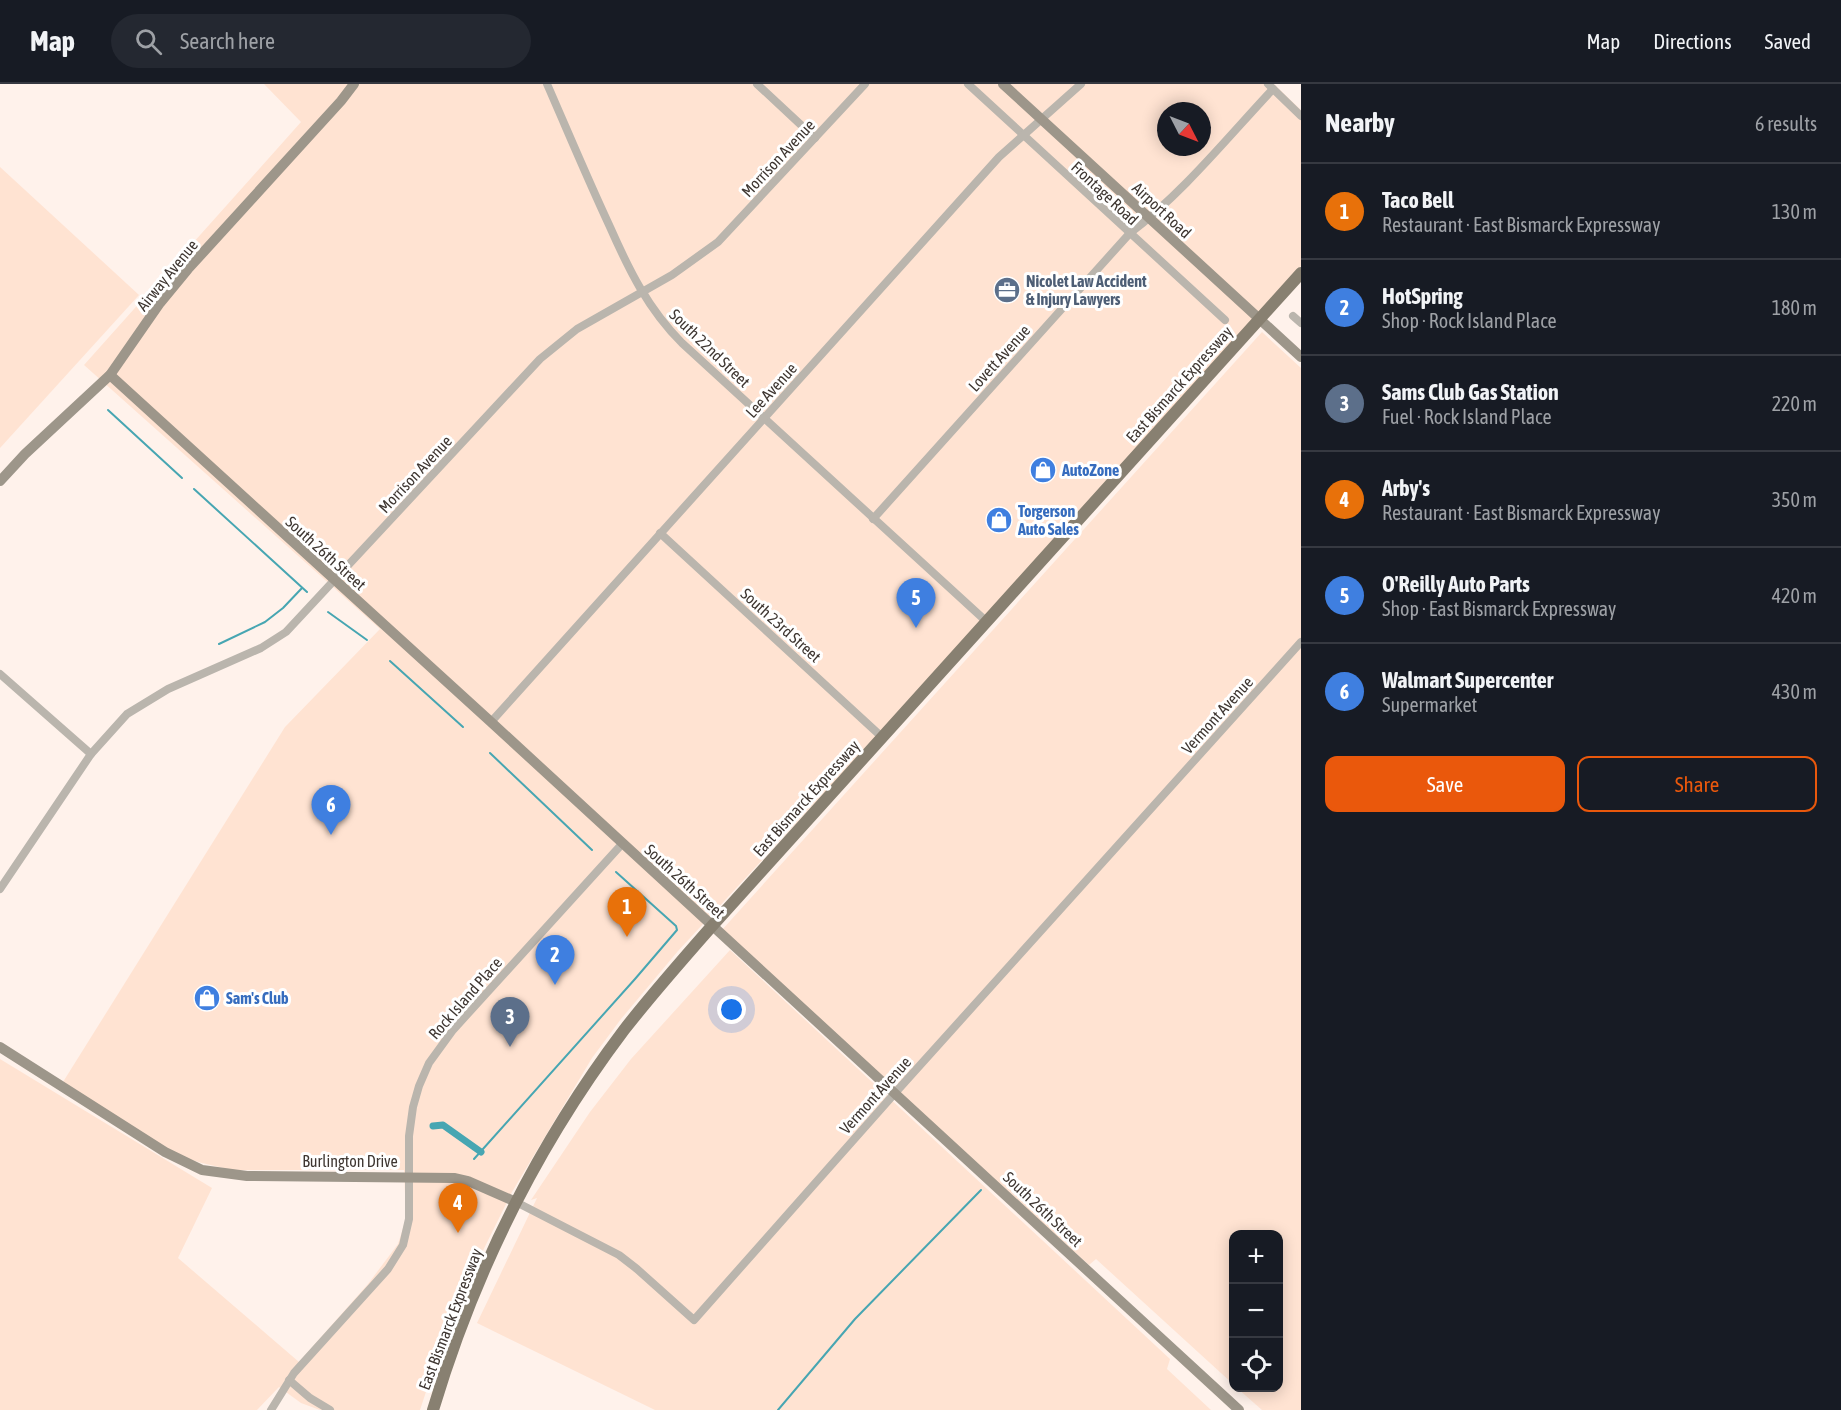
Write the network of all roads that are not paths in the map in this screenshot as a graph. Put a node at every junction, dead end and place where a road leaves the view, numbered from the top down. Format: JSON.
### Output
{"nodes":[{"id":1,"x":354,"y":84,"type":"edge"},
{"id":2,"x":547,"y":84,"type":"edge"},
{"id":3,"x":757,"y":84,"type":"edge"},
{"id":4,"x":865,"y":84,"type":"edge"},
{"id":5,"x":968,"y":84,"type":"edge"},
{"id":6,"x":1003,"y":84,"type":"edge"},
{"id":7,"x":1081,"y":84,"type":"edge"},
{"id":8,"x":1270,"y":86,"type":"edge"},
{"id":9,"x":1301,"y":116,"type":"edge"},
{"id":10,"x":1042,"y":119,"type":"junction"},
{"id":11,"x":1023,"y":135,"type":"junction"},
{"id":12,"x":815,"y":138,"type":"junction"},
{"id":13,"x":1150,"y":218,"type":"junction"},
{"id":14,"x":1130,"y":233,"type":"junction"},
{"id":15,"x":1301,"y":273,"type":"edge"},
{"id":16,"x":641,"y":292,"type":"junction"},
{"id":17,"x":1293,"y":316,"type":"dead end"},
{"id":18,"x":1260,"y":319,"type":"junction"},
{"id":19,"x":1225,"y":320,"type":"dead end"},
{"id":20,"x":1301,"y":324,"type":"edge"},
{"id":21,"x":1301,"y":357,"type":"edge"},
{"id":22,"x":110,"y":375,"type":"junction"},
{"id":23,"x":764,"y":418,"type":"junction"},
{"id":24,"x":0,"y":481,"type":"edge"},
{"id":25,"x":873,"y":519,"type":"junction"},
{"id":26,"x":660,"y":533,"type":"junction"},
{"id":27,"x":335,"y":581,"type":"junction"},
{"id":28,"x":987,"y":622,"type":"junction"},
{"id":29,"x":1301,"y":642,"type":"edge"},
{"id":30,"x":0,"y":674,"type":"edge"},
{"id":31,"x":491,"y":722,"type":"junction"},
{"id":32,"x":883,"y":738,"type":"junction"},
{"id":33,"x":91,"y":754,"type":"junction"},
{"id":34,"x":622,"y":844,"type":"junction"},
{"id":35,"x":0,"y":889,"type":"edge"},
{"id":36,"x":712,"y":926,"type":"junction"},
{"id":37,"x":0,"y":1047,"type":"edge"},
{"id":38,"x":895,"y":1093,"type":"junction"},
{"id":39,"x":410,"y":1176,"type":"junction"},
{"id":40,"x":516,"y":1202,"type":"junction"},
{"id":41,"x":694,"y":1320,"type":"joint"},
{"id":42,"x":289,"y":1380,"type":"junction"},
{"id":43,"x":272,"y":1410,"type":"edge"},
{"id":44,"x":330,"y":1410,"type":"edge"},
{"id":45,"x":433,"y":1410,"type":"edge"},
{"id":46,"x":1239,"y":1410,"type":"edge"}],
"edges":[{"from":1,"to":22,"type":"street","name":"Airway Avenue"},
{"from":2,"to":16,"type":"street","name":"South 22nd Street"},
{"from":3,"to":12,"type":"street"},
{"from":4,"to":12,"type":"street","name":"Morrison Avenue"},
{"from":5,"to":11,"type":"street","name":"Frontage Road"},
{"from":6,"to":10,"type":"street","name":"Airport Road"},
{"from":7,"to":10,"type":"street","name":"Lee Avenue"},
{"from":8,"to":9,"type":"street"},
{"from":8,"to":13,"type":"street","name":"Lovett Avenue"},
{"from":10,"to":11,"type":"street","name":"Lee Avenue"},
{"from":10,"to":13,"type":"street","name":"Airport Road"},
{"from":11,"to":14,"type":"street","name":"Frontage Road"},
{"from":11,"to":23,"type":"street","name":"Lee Avenue"},
{"from":12,"to":16,"type":"street","name":"Morrison Avenue"},
{"from":13,"to":14,"type":"street","name":"Lovett Avenue"},
{"from":13,"to":18,"type":"street","name":"Airport Road"},
{"from":14,"to":19,"type":"street","name":"Frontage Road"},
{"from":14,"to":25,"type":"street","name":"Lovett Avenue"},
{"from":15,"to":18,"type":"main road","name":"East Bismarck Expressway"},
{"from":16,"to":23,"type":"street","name":"South 22nd Street"},
{"from":16,"to":27,"type":"street","name":"Morrison Avenue"},
{"from":17,"to":20,"type":"street"},
{"from":18,"to":21,"type":"street","name":"Airport Road"},
{"from":18,"to":28,"type":"main road","name":"East Bismarck Expressway"},
{"from":22,"to":24,"type":"street","name":"Airway Avenue"},
{"from":22,"to":27,"type":"street","name":"South 26th Street"},
{"from":23,"to":25,"type":"street","name":"South 22nd Street"},
{"from":23,"to":26,"type":"street","name":"Lee Avenue"},
{"from":25,"to":28,"type":"street","name":"South 22nd Street"},
{"from":26,"to":31,"type":"street","name":"Lee Avenue"},
{"from":26,"to":32,"type":"street","name":"South 23rd Street"},
{"from":27,"to":31,"type":"street","name":"South 26th Street"},
{"from":27,"to":33,"type":"street","name":"Morrison Avenue"},
{"from":28,"to":32,"type":"main road","name":"East Bismarck Expressway"},
{"from":29,"to":38,"type":"street","name":"Vermont Avenue"},
{"from":30,"to":33,"type":"street"},
{"from":31,"to":34,"type":"street","name":"South 26th Street"},
{"from":32,"to":36,"type":"main road","name":"East Bismarck Expressway"},
{"from":33,"to":35,"type":"street","name":"Morrison Avenue"},
{"from":34,"to":36,"type":"street","name":"South 26th Street"},
{"from":34,"to":39,"type":"street","name":"Rock Island Place"},
{"from":36,"to":38,"type":"street","name":"South 26th Street"},
{"from":36,"to":40,"type":"main road","name":"East Bismarck Expressway"},
{"from":37,"to":39,"type":"street","name":"Burlington Drive"},
{"from":38,"to":41,"type":"street","name":"Vermont Avenue"},
{"from":38,"to":46,"type":"street","name":"South 26th Street"},
{"from":39,"to":40,"type":"street","name":"Burlington Drive"},
{"from":39,"to":42,"type":"street","name":"Rock Island Place"},
{"from":40,"to":41,"type":"street","name":"Burlington Drive"},
{"from":40,"to":45,"type":"main road","name":"East Bismarck Expressway"},
{"from":42,"to":43,"type":"street","name":"Rock Island Place"},
{"from":42,"to":44,"type":"street"}]}
